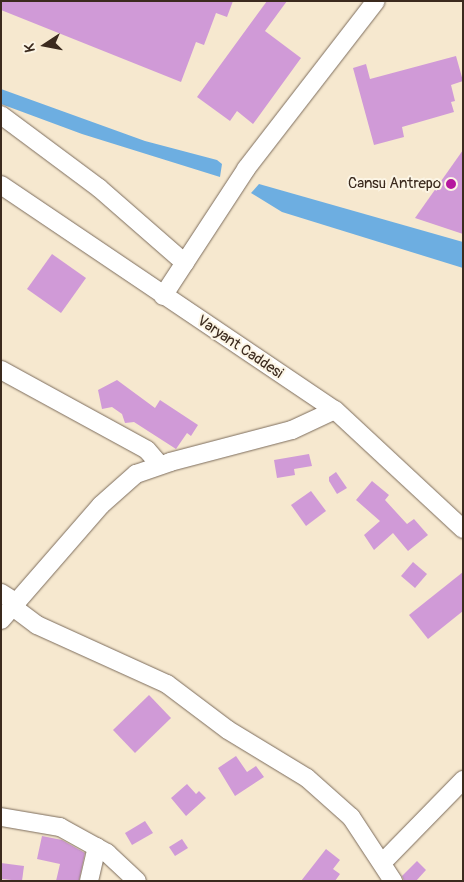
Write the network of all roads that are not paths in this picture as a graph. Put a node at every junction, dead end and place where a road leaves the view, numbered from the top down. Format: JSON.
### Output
{"nodes":[{"id":1,"x":376,"y":1,"type":"edge"},
{"id":2,"x":1,"y":115,"type":"edge"},
{"id":3,"x":1,"y":185,"type":"edge"},
{"id":4,"x":185,"y":263,"type":"junction"},
{"id":5,"x":164,"y":296,"type":"junction"},
{"id":6,"x":1,"y":370,"type":"edge"},
{"id":7,"x":335,"y":410,"type":"junction"},
{"id":8,"x":160,"y":465,"type":"junction"},
{"id":9,"x":463,"y":529,"type":"edge"},
{"id":10,"x":1,"y":593,"type":"edge"},
{"id":11,"x":15,"y":605,"type":"junction"},
{"id":12,"x":1,"y":620,"type":"edge"},
{"id":13,"x":463,"y":780,"type":"edge"},
{"id":14,"x":1,"y":817,"type":"edge"},
{"id":15,"x":97,"y":847,"type":"junction"},
{"id":16,"x":383,"y":862,"type":"junction"},
{"id":17,"x":89,"y":881,"type":"edge"},
{"id":18,"x":137,"y":881,"type":"edge"},
{"id":19,"x":393,"y":881,"type":"edge"}],
"edges":[{"from":1,"to":4,"type":"street"},
{"from":2,"to":4,"type":"street"},
{"from":3,"to":5,"type":"street","name":"Varyant Caddesi"},
{"from":4,"to":5,"type":"street"},
{"from":5,"to":7,"type":"street","name":"Varyant Caddesi"},
{"from":6,"to":8,"type":"street"},
{"from":7,"to":8,"type":"street"},
{"from":7,"to":9,"type":"street","name":"Varyant Caddesi"},
{"from":8,"to":11,"type":"street"},
{"from":10,"to":11,"type":"street"},
{"from":11,"to":12,"type":"street"},
{"from":11,"to":16,"type":"street"},
{"from":13,"to":16,"type":"street"},
{"from":14,"to":15,"type":"street"},
{"from":15,"to":17,"type":"street"},
{"from":15,"to":18,"type":"street"},
{"from":16,"to":19,"type":"street"}]}
